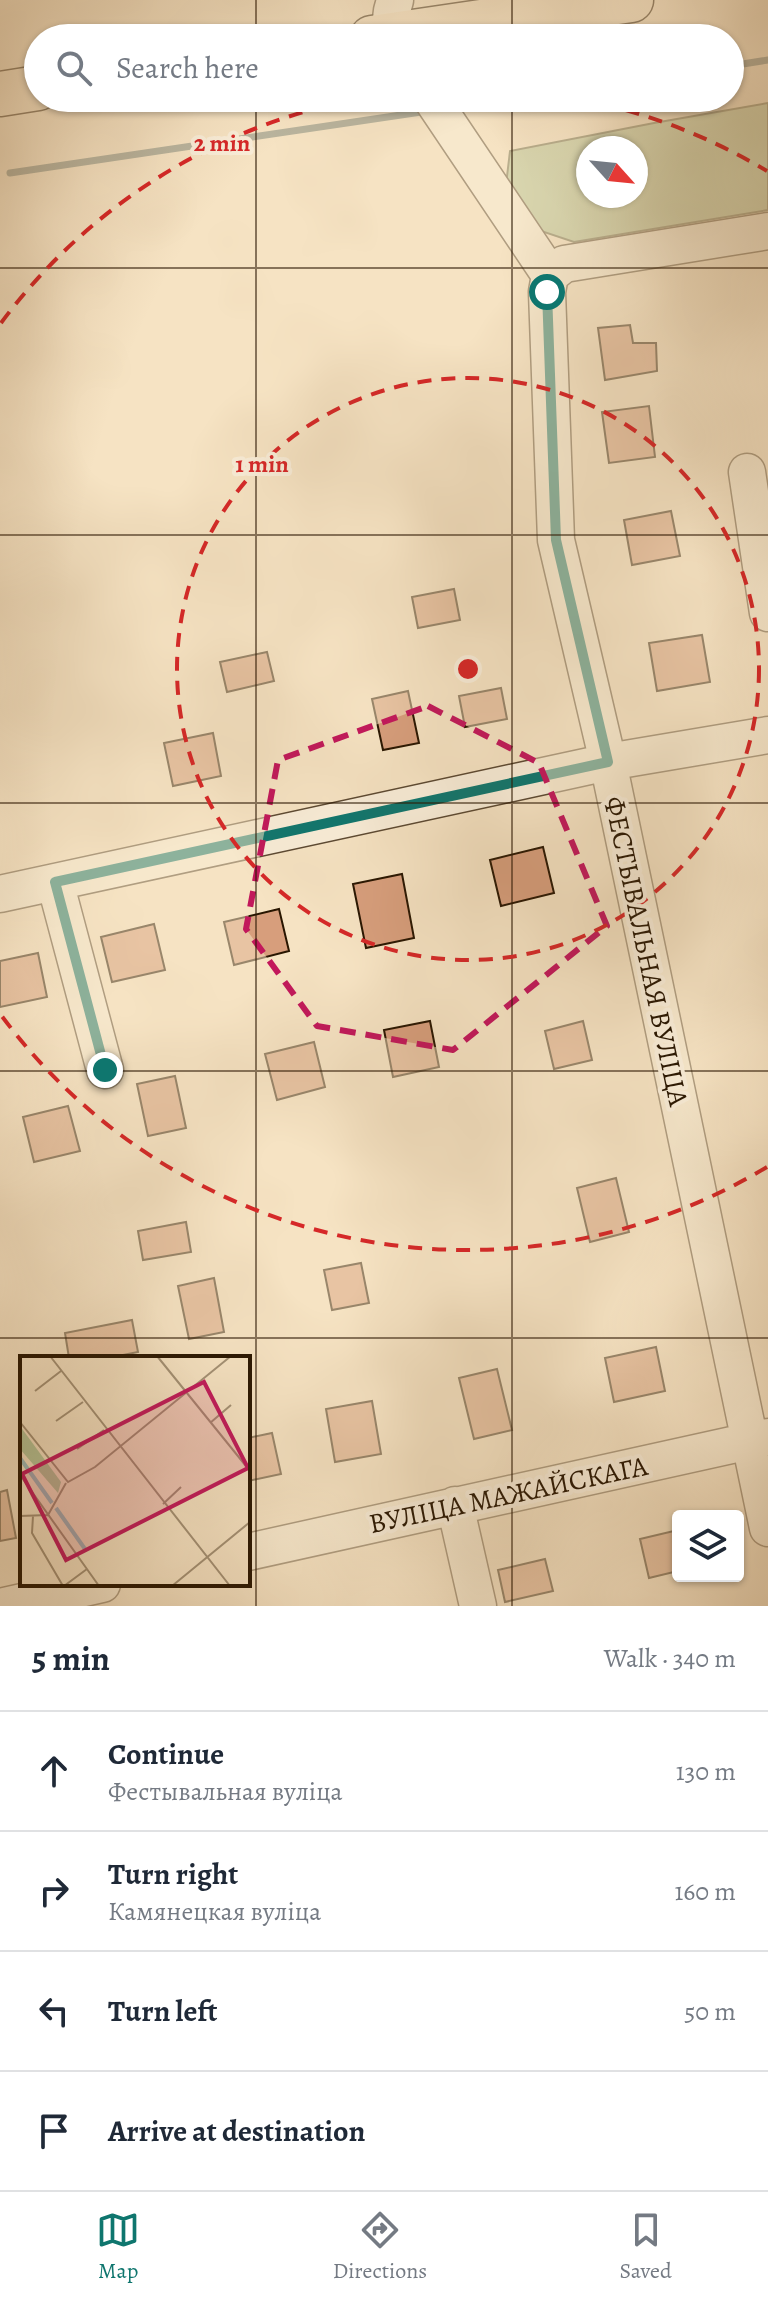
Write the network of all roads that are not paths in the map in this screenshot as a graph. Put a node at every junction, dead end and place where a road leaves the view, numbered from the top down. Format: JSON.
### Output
{"nodes":[{"id":1,"x":631,"y":0,"type":"edge"},
{"id":2,"x":422,"y":24,"type":"edge"},
{"id":3,"x":24,"y":90,"type":"edge"},
{"id":4,"x":0,"y":94,"type":"edge"},
{"id":5,"x":441,"y":112,"type":"edge"},
{"id":6,"x":768,"y":231,"type":"edge"},
{"id":7,"x":557,"y":270,"type":"junction"},
{"id":8,"x":747,"y":472,"type":"dead end"},
{"id":9,"x":768,"y":613,"type":"edge"},
{"id":10,"x":768,"y":735,"type":"edge"},
{"id":11,"x":608,"y":762,"type":"junction"},
{"id":12,"x":55,"y":882,"type":"junction"},
{"id":13,"x":0,"y":894,"type":"edge"},
{"id":14,"x":105,"y":1070,"type":"dead end"},
{"id":15,"x":758,"y":1439,"type":"edge"},
{"id":16,"x":455,"y":1505,"type":"junction"},
{"id":17,"x":768,"y":1528,"type":"edge"},
{"id":18,"x":250,"y":1552,"type":"edge"},
{"id":19,"x":93,"y":1586,"type":"edge"},
{"id":20,"x":4,"y":1606,"type":"edge"},
{"id":21,"x":478,"y":1606,"type":"edge"}],
"edges":[{"from":1,"to":2,"type":"main road"},
{"from":3,"to":4,"type":"main road"},
{"from":5,"to":7,"type":"street"},
{"from":6,"to":7,"type":"street"},
{"from":7,"to":11,"type":"street","name":"ФЕСТЫВАЛЬНАЯ ВУЛІЦА"},
{"from":8,"to":9,"type":"street"},
{"from":10,"to":11,"type":"street"},
{"from":11,"to":12,"type":"street"},
{"from":11,"to":15,"type":"street","name":"ФЕСТЫВАЛЬНАЯ ВУЛІЦА"},
{"from":12,"to":13,"type":"street"},
{"from":12,"to":14,"type":"street"},
{"from":15,"to":16,"type":"street","name":"ВУЛІЦА МАЖАЙСКАГА"},
{"from":15,"to":17,"type":"street","name":"ФЕСТЫВАЛЬНАЯ ВУЛІЦА"},
{"from":16,"to":18,"type":"street","name":"ВУЛІЦА МАЖАЙСКАГА"},
{"from":16,"to":21,"type":"street"},
{"from":19,"to":20,"type":"street"}]}
